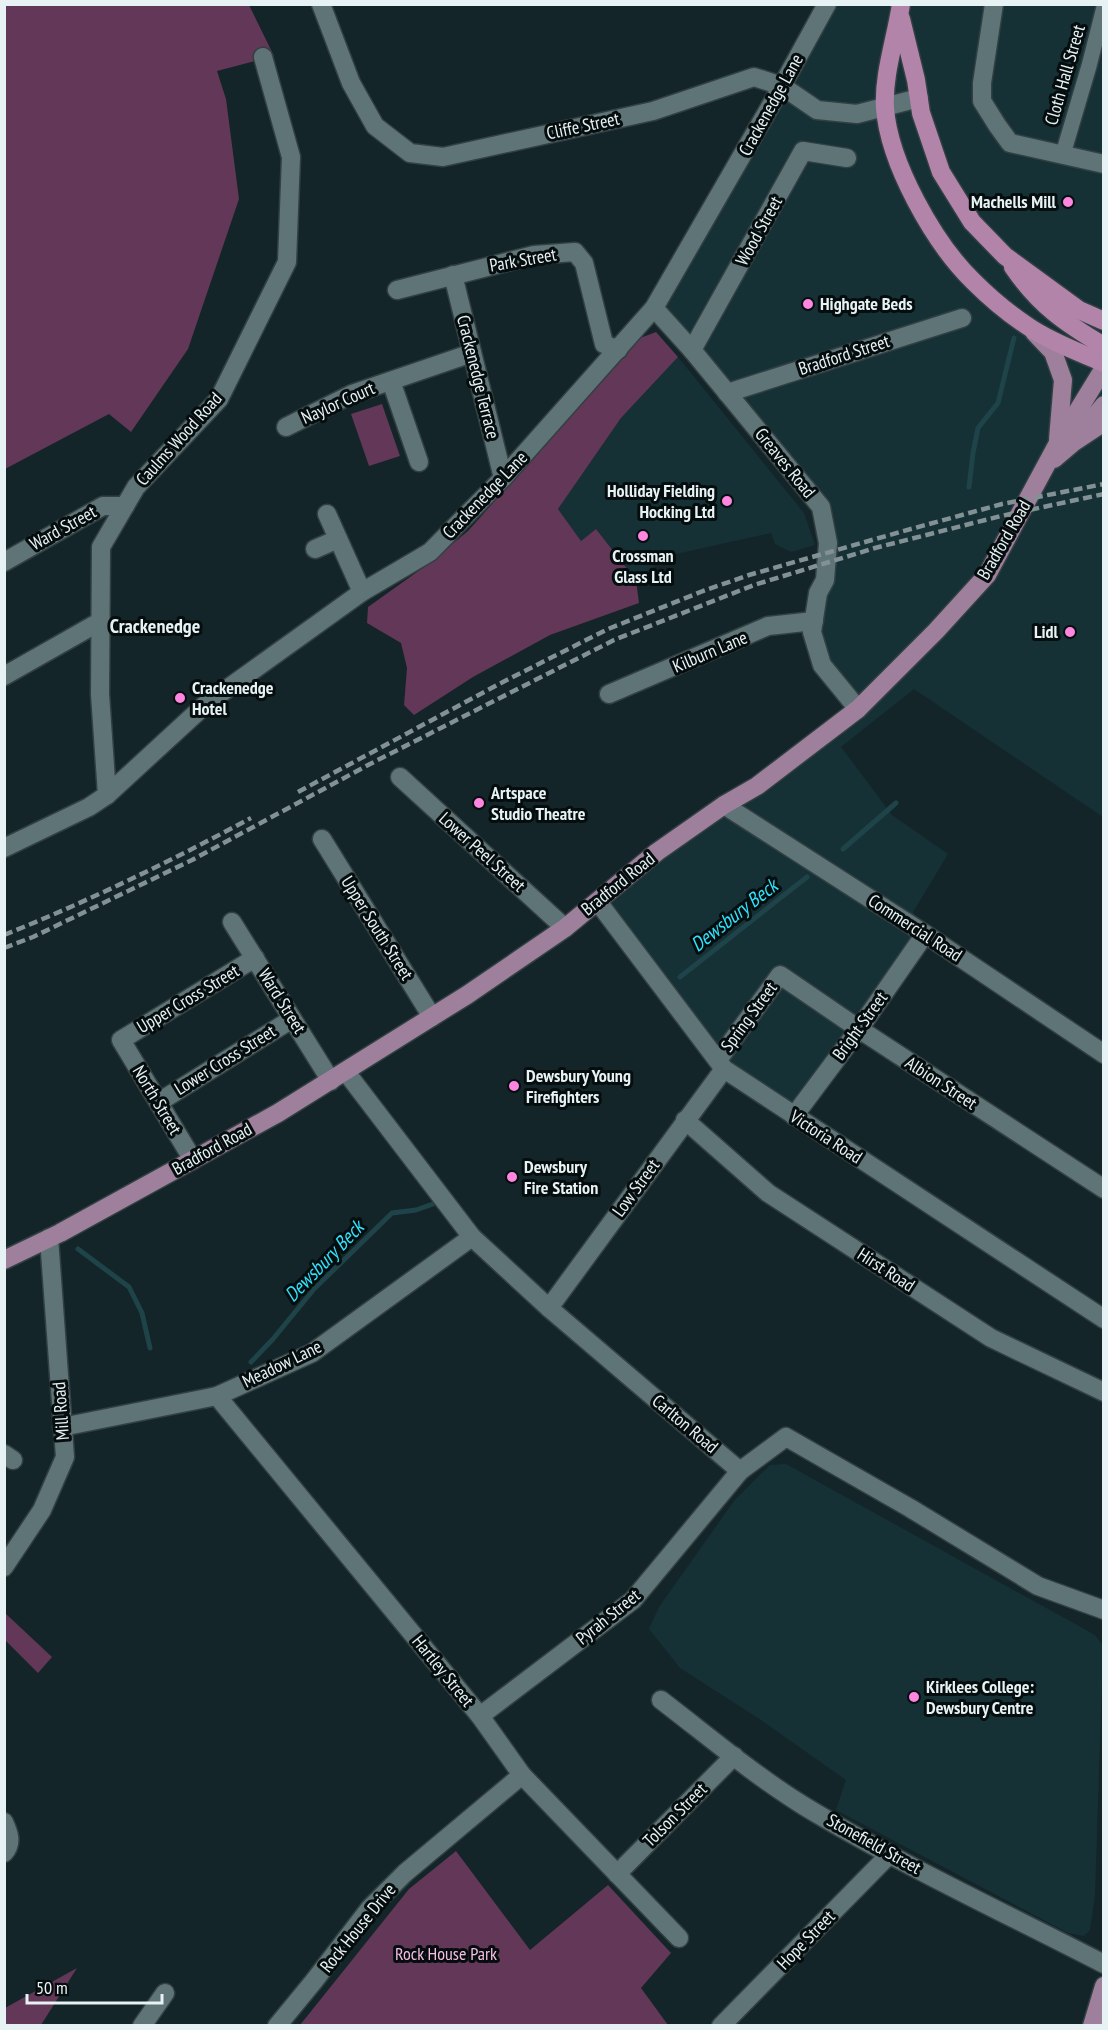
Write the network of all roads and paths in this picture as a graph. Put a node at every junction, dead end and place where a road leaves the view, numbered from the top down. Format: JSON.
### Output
{"nodes":[{"id":1,"x":321,"y":4,"type":"edge"},
{"id":2,"x":826,"y":4,"type":"edge"},
{"id":3,"x":994,"y":4,"type":"edge"},
{"id":4,"x":1104,"y":7,"type":"edge"},
{"id":5,"x":900,"y":10,"type":"edge"},
{"id":6,"x":263,"y":57,"type":"dead end"},
{"id":7,"x":782,"y":86,"type":"junction"},
{"id":8,"x":919,"y":98,"type":"junction"},
{"id":9,"x":885,"y":107,"type":"junction"},
{"id":10,"x":1063,"y":154,"type":"junction"},
{"id":11,"x":847,"y":158,"type":"dead end"},
{"id":12,"x":1104,"y":164,"type":"edge"},
{"id":13,"x":1005,"y":256,"type":"junction"},
{"id":14,"x":453,"y":275,"type":"junction"},
{"id":15,"x":398,"y":290,"type":"dead end"},
{"id":16,"x":654,"y":308,"type":"junction"},
{"id":17,"x":962,"y":318,"type":"dead end"},
{"id":18,"x":1104,"y":321,"type":"edge"},
{"id":19,"x":1032,"y":329,"type":"junction"},
{"id":20,"x":1104,"y":346,"type":"edge"},
{"id":21,"x":618,"y":350,"type":"junction"},
{"id":22,"x":692,"y":350,"type":"junction"},
{"id":23,"x":472,"y":353,"type":"junction"},
{"id":24,"x":1104,"y":363,"type":"edge"},
{"id":25,"x":1104,"y":368,"type":"edge"},
{"id":26,"x":391,"y":381,"type":"junction"},
{"id":27,"x":727,"y":393,"type":"junction"},
{"id":28,"x":1104,"y":405,"type":"edge"},
{"id":29,"x":1104,"y":422,"type":"edge"},
{"id":30,"x":286,"y":427,"type":"dead end"},
{"id":31,"x":1066,"y":443,"type":"junction"},
{"id":32,"x":420,"y":462,"type":"dead end"},
{"id":33,"x":503,"y":478,"type":"junction"},
{"id":34,"x":125,"y":506,"type":"junction"},
{"id":35,"x":327,"y":514,"type":"dead end"},
{"id":36,"x":338,"y":539,"type":"junction"},
{"id":37,"x":315,"y":549,"type":"dead end"},
{"id":38,"x":4,"y":562,"type":"edge"},
{"id":39,"x":362,"y":592,"type":"junction"},
{"id":40,"x":101,"y":621,"type":"junction"},
{"id":41,"x":814,"y":621,"type":"junction"},
{"id":42,"x":4,"y":676,"type":"edge"},
{"id":43,"x":609,"y":694,"type":"dead end"},
{"id":44,"x":858,"y":709,"type":"junction"},
{"id":45,"x":400,"y":777,"type":"dead end"},
{"id":46,"x":108,"y":795,"type":"junction"},
{"id":47,"x":724,"y":805,"type":"junction"},
{"id":48,"x":322,"y":839,"type":"dead end"},
{"id":49,"x":4,"y":848,"type":"edge"},
{"id":50,"x":598,"y":902,"type":"junction"},
{"id":51,"x":232,"y":922,"type":"dead end"},
{"id":52,"x":565,"y":927,"type":"junction"},
{"id":53,"x":925,"y":934,"type":"junction"},
{"id":54,"x":255,"y":958,"type":"junction"},
{"id":55,"x":780,"y":975,"type":"joint"},
{"id":56,"x":432,"y":1017,"type":"junction"},
{"id":57,"x":292,"y":1018,"type":"junction"},
{"id":58,"x":858,"y":1029,"type":"junction"},
{"id":59,"x":121,"y":1040,"type":"joint"},
{"id":60,"x":1104,"y":1054,"type":"edge"},
{"id":61,"x":721,"y":1064,"type":"junction"},
{"id":62,"x":338,"y":1076,"type":"junction"},
{"id":63,"x":159,"y":1102,"type":"junction"},
{"id":64,"x":794,"y":1116,"type":"junction"},
{"id":65,"x":685,"y":1120,"type":"junction"},
{"id":66,"x":193,"y":1160,"type":"junction"},
{"id":67,"x":1104,"y":1189,"type":"edge"},
{"id":68,"x":472,"y":1237,"type":"junction"},
{"id":69,"x":49,"y":1238,"type":"junction"},
{"id":70,"x":4,"y":1260,"type":"edge"},
{"id":71,"x":549,"y":1308,"type":"junction"},
{"id":72,"x":1104,"y":1319,"type":"edge"},
{"id":73,"x":1104,"y":1392,"type":"edge"},
{"id":74,"x":217,"y":1395,"type":"junction"},
{"id":75,"x":62,"y":1427,"type":"junction"},
{"id":76,"x":740,"y":1471,"type":"junction"},
{"id":77,"x":4,"y":1568,"type":"edge"},
{"id":78,"x":1104,"y":1610,"type":"edge"},
{"id":79,"x":661,"y":1700,"type":"dead end"},
{"id":80,"x":480,"y":1716,"type":"junction"},
{"id":81,"x":734,"y":1756,"type":"junction"},
{"id":82,"x":522,"y":1774,"type":"junction"},
{"id":83,"x":5,"y":1822,"type":"edge"},
{"id":84,"x":4,"y":1853,"type":"edge"},
{"id":85,"x":890,"y":1854,"type":"junction"},
{"id":86,"x":616,"y":1874,"type":"junction"},
{"id":87,"x":679,"y":1938,"type":"dead end"},
{"id":88,"x":1104,"y":1964,"type":"edge"},
{"id":89,"x":1104,"y":1986,"type":"edge"},
{"id":90,"x":165,"y":1993,"type":"dead end"},
{"id":91,"x":142,"y":2025,"type":"edge"},
{"id":92,"x":277,"y":2025,"type":"edge"},
{"id":93,"x":721,"y":2025,"type":"edge"},
{"id":94,"x":1092,"y":2025,"type":"edge"}],
"edges":[{"from":1,"to":7,"type":"street","name":"Cliffe Street"},
{"from":2,"to":7,"type":"street","name":"Crackenedge Lane"},
{"from":3,"to":10,"type":"street"},
{"from":4,"to":10,"type":"street","name":"Cloth Hall Street"},
{"from":5,"to":8,"type":"highway"},
{"from":5,"to":9,"type":"highway"},
{"from":6,"to":34,"type":"street","name":"Caulms Wood Road"},
{"from":7,"to":9,"type":"street","name":"Cliffe Street"},
{"from":7,"to":16,"type":"street","name":"Crackenedge Lane"},
{"from":8,"to":9,"type":"street","name":"Cliffe Street"},
{"from":8,"to":13,"type":"highway"},
{"from":9,"to":19,"type":"highway"},
{"from":10,"to":12,"type":"street"},
{"from":11,"to":22,"type":"street","name":"Wood Street"},
{"from":13,"to":18,"type":"highway"},
{"from":13,"to":20,"type":"highway"},
{"from":14,"to":15,"type":"street","name":"Park Street"},
{"from":14,"to":21,"type":"street","name":"Park Street"},
{"from":14,"to":23,"type":"street","name":"Crackenedge Terrace"},
{"from":16,"to":21,"type":"street","name":"Crackenedge Lane"},
{"from":16,"to":22,"type":"street","name":"Greaves Road"},
{"from":17,"to":27,"type":"street","name":"Bradford Street"},
{"from":19,"to":24,"type":"highway"},
{"from":19,"to":31,"type":"main road"},
{"from":21,"to":33,"type":"street","name":"Crackenedge Lane"},
{"from":22,"to":27,"type":"street","name":"Greaves Road"},
{"from":23,"to":26,"type":"street","name":"Naylor Court"},
{"from":23,"to":33,"type":"street","name":"Crackenedge Terrace"},
{"from":25,"to":31,"type":"main road","name":"Bradford Road"},
{"from":26,"to":30,"type":"street","name":"Naylor Court"},
{"from":26,"to":32,"type":"street","name":"Naylor Court"},
{"from":27,"to":41,"type":"street","name":"Greaves Road"},
{"from":28,"to":31,"type":"main road"},
{"from":29,"to":31,"type":"main road"},
{"from":31,"to":44,"type":"main road","name":"Bradford Road"},
{"from":33,"to":39,"type":"street","name":"Crackenedge Lane"},
{"from":34,"to":38,"type":"street","name":"Ward Street"},
{"from":34,"to":40,"type":"street","name":"Caulms Wood Road"},
{"from":35,"to":36,"type":"street"},
{"from":36,"to":37,"type":"street"},
{"from":36,"to":39,"type":"street"},
{"from":39,"to":46,"type":"street","name":"Crackenedge Lane"},
{"from":40,"to":42,"type":"street"},
{"from":40,"to":46,"type":"street","name":"Caulms Wood Road"},
{"from":41,"to":43,"type":"street","name":"Kilburn Lane"},
{"from":41,"to":44,"type":"street","name":"Greaves Road"},
{"from":44,"to":47,"type":"main road","name":"Bradford Road"},
{"from":45,"to":52,"type":"street","name":"Lower Peel Street"},
{"from":46,"to":49,"type":"street","name":"Crackenedge Lane"},
{"from":47,"to":50,"type":"main road","name":"Bradford Road"},
{"from":47,"to":53,"type":"street","name":"Commercial Road"},
{"from":48,"to":56,"type":"street","name":"Upper South Street"},
{"from":50,"to":52,"type":"main road","name":"Bradford Road"},
{"from":50,"to":61,"type":"street","name":"Victoria Road"},
{"from":51,"to":54,"type":"street","name":"Ward Street"},
{"from":52,"to":56,"type":"main road","name":"Bradford Road"},
{"from":53,"to":58,"type":"street","name":"Bright Street"},
{"from":53,"to":60,"type":"street","name":"Commercial Road"},
{"from":54,"to":57,"type":"street","name":"Ward Street"},
{"from":54,"to":59,"type":"street","name":"Upper Cross Street"},
{"from":55,"to":58,"type":"street","name":"Albion Street"},
{"from":55,"to":61,"type":"street","name":"Spring Street"},
{"from":56,"to":62,"type":"main road","name":"Bradford Road"},
{"from":57,"to":62,"type":"street","name":"Ward Street"},
{"from":57,"to":63,"type":"street","name":"Lower Cross Street"},
{"from":58,"to":64,"type":"street","name":"Bright Street"},
{"from":58,"to":67,"type":"street","name":"Albion Street"},
{"from":59,"to":63,"type":"street","name":"North Street"},
{"from":61,"to":64,"type":"street","name":"Victoria Road"},
{"from":61,"to":65,"type":"street","name":"Low Street"},
{"from":62,"to":66,"type":"main road","name":"Bradford Road"},
{"from":62,"to":68,"type":"street","name":"Carlton Road"},
{"from":63,"to":66,"type":"street","name":"North Street"},
{"from":64,"to":72,"type":"street","name":"Victoria Road"},
{"from":65,"to":71,"type":"street","name":"Low Street"},
{"from":65,"to":73,"type":"street","name":"Hirst Road"},
{"from":66,"to":69,"type":"main road","name":"Bradford Road"},
{"from":68,"to":71,"type":"street","name":"Carlton Road"},
{"from":68,"to":74,"type":"street","name":"Meadow Lane"},
{"from":69,"to":70,"type":"main road","name":"Bradford Road"},
{"from":69,"to":75,"type":"street","name":"Mill Road"},
{"from":71,"to":76,"type":"street","name":"Carlton Road"},
{"from":74,"to":75,"type":"street","name":"Meadow Lane"},
{"from":74,"to":80,"type":"street","name":"Hartley Street"},
{"from":75,"to":77,"type":"street","name":"Mill Road"},
{"from":76,"to":78,"type":"street"},
{"from":76,"to":80,"type":"street","name":"Pyrah Street"},
{"from":79,"to":81,"type":"street","name":"Stonefield Street"},
{"from":80,"to":82,"type":"street","name":"Hartley Street"},
{"from":81,"to":85,"type":"street","name":"Stonefield Street"},
{"from":81,"to":86,"type":"street","name":"Tolson Street"},
{"from":82,"to":86,"type":"street","name":"Hartley Street"},
{"from":82,"to":92,"type":"street","name":"Rock House Drive"},
{"from":83,"to":84,"type":"street"},
{"from":85,"to":88,"type":"street","name":"Stonefield Street"},
{"from":85,"to":93,"type":"street","name":"Hope Street"},
{"from":86,"to":87,"type":"street","name":"Hartley Street"},
{"from":89,"to":94,"type":"main road"},
{"from":90,"to":91,"type":"street"}]}
